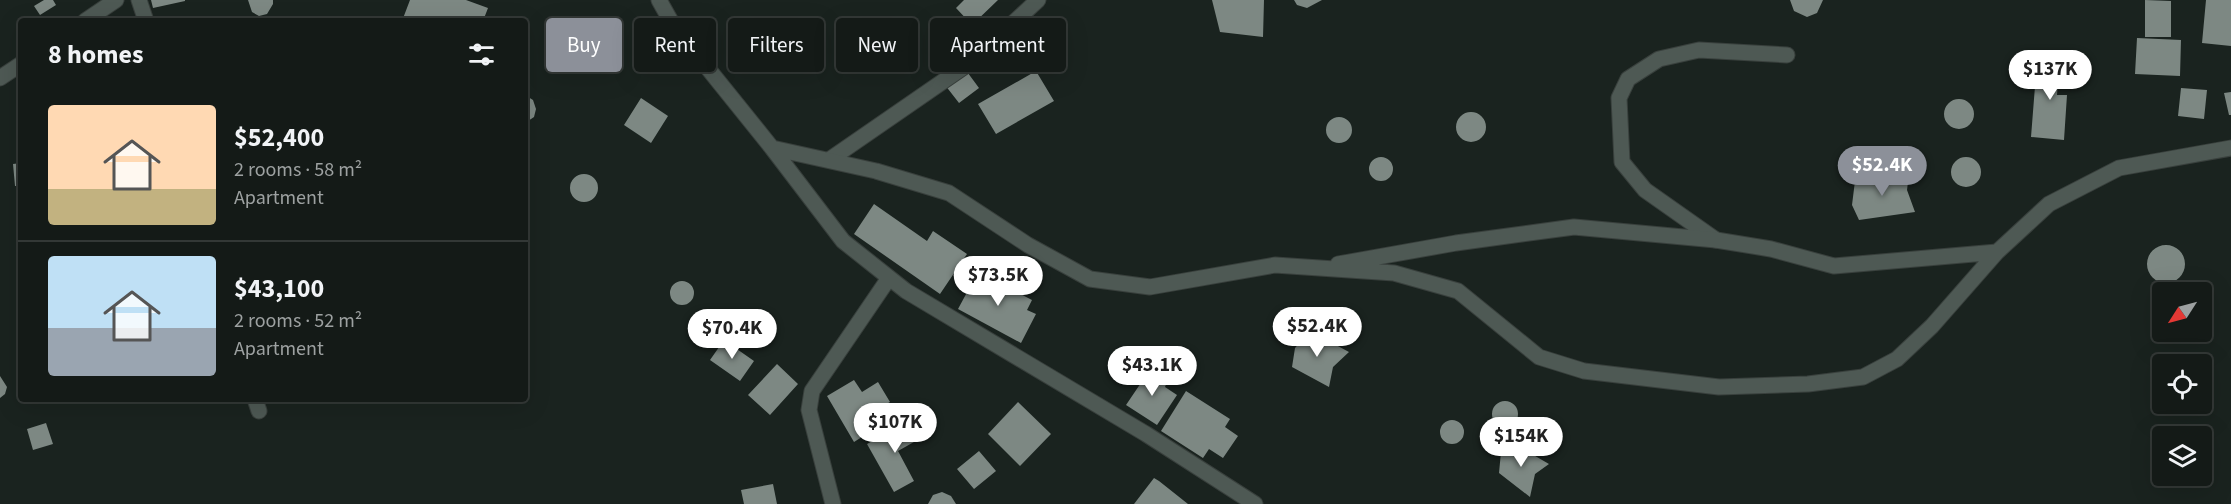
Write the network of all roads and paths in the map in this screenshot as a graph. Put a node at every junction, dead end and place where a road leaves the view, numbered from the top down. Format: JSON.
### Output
{"nodes":[{"id":1,"x":116,"y":0,"type":"edge"},
{"id":2,"x":139,"y":0,"type":"edge"},
{"id":3,"x":659,"y":0,"type":"edge"},
{"id":4,"x":1038,"y":0,"type":"edge"},
{"id":5,"x":89,"y":18,"type":"edge"},
{"id":6,"x":145,"y":18,"type":"edge"},
{"id":7,"x":1787,"y":55,"type":"dead end"},
{"id":8,"x":18,"y":66,"type":"edge"},
{"id":9,"x":0,"y":78,"type":"edge"},
{"id":10,"x":772,"y":148,"type":"junction"},
{"id":11,"x":2231,"y":148,"type":"edge"},
{"id":12,"x":830,"y":160,"type":"junction"},
{"id":13,"x":1716,"y":240,"type":"junction"},
{"id":14,"x":1997,"y":252,"type":"junction"},
{"id":15,"x":1311,"y":269,"type":"junction"},
{"id":16,"x":889,"y":278,"type":"junction"},
{"id":17,"x":833,"y":504,"type":"edge"},
{"id":18,"x":1255,"y":504,"type":"edge"}],
"edges":[{"from":1,"to":5,"type":"street"},
{"from":2,"to":6,"type":"street"},
{"from":3,"to":10,"type":"street"},
{"from":4,"to":12,"type":"street"},
{"from":7,"to":13,"type":"street"},
{"from":8,"to":9,"type":"street"},
{"from":10,"to":12,"type":"street"},
{"from":10,"to":16,"type":"street"},
{"from":11,"to":14,"type":"street"},
{"from":12,"to":15,"type":"street"},
{"from":13,"to":14,"type":"street"},
{"from":13,"to":15,"type":"street"},
{"from":14,"to":15,"type":"street"},
{"from":16,"to":17,"type":"street"},
{"from":16,"to":18,"type":"street"}]}
